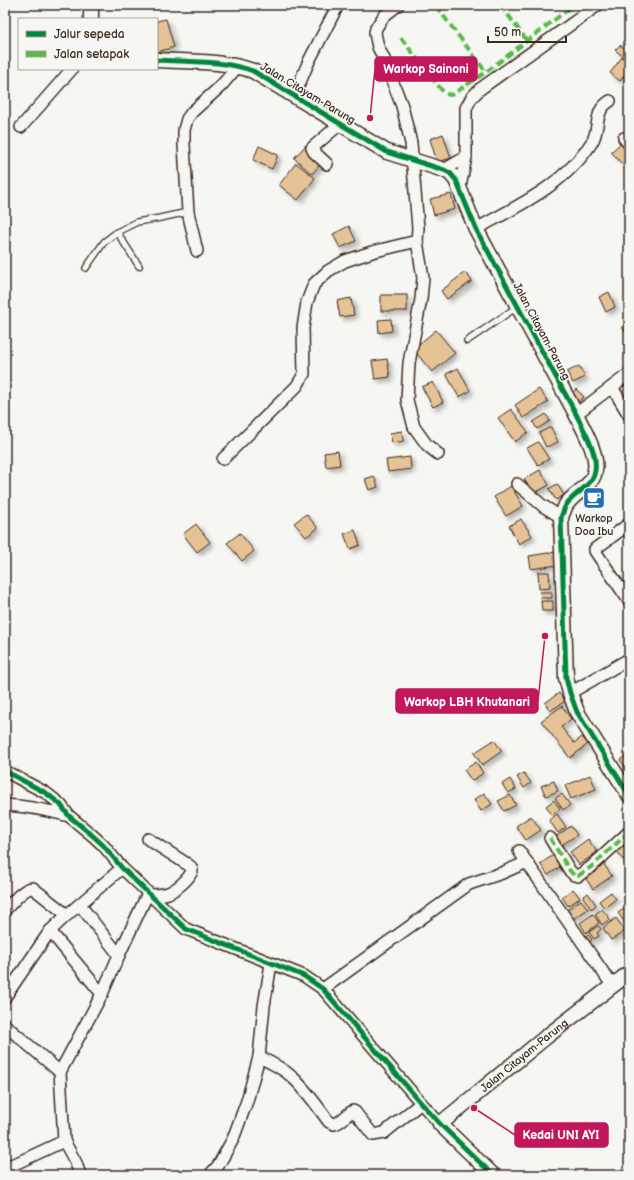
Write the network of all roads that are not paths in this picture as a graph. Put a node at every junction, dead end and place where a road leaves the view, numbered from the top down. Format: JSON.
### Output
{"nodes":[{"id":1,"x":91,"y":5,"type":"edge"},
{"id":2,"x":398,"y":5,"type":"edge"},
{"id":3,"x":598,"y":5,"type":"edge"},
{"id":4,"x":336,"y":9,"type":"dead end"},
{"id":5,"x":91,"y":18,"type":"edge"},
{"id":6,"x":158,"y":60,"type":"edge"},
{"id":7,"x":238,"y":66,"type":"junction"},
{"id":8,"x":71,"y":70,"type":"edge"},
{"id":9,"x":294,"y":96,"type":"junction"},
{"id":10,"x":610,"y":101,"type":"dead end"},
{"id":11,"x":340,"y":124,"type":"junction"},
{"id":12,"x":21,"y":127,"type":"dead end"},
{"id":13,"x":466,"y":157,"type":"junction"},
{"id":14,"x":412,"y":160,"type":"junction"},
{"id":15,"x":327,"y":164,"type":"dead end"},
{"id":16,"x":435,"y":167,"type":"junction"},
{"id":17,"x":460,"y":187,"type":"junction"},
{"id":18,"x":188,"y":212,"type":"junction"},
{"id":19,"x":476,"y":229,"type":"junction"},
{"id":20,"x":117,"y":232,"type":"junction"},
{"id":21,"x":418,"y":241,"type":"junction"},
{"id":22,"x":197,"y":251,"type":"dead end"},
{"id":23,"x":139,"y":266,"type":"dead end"},
{"id":24,"x":86,"y":268,"type":"dead end"},
{"id":25,"x":517,"y":307,"type":"junction"},
{"id":26,"x":467,"y":341,"type":"dead end"},
{"id":27,"x":629,"y":374,"type":"edge"},
{"id":28,"x":612,"y":388,"type":"junction"},
{"id":29,"x":576,"y":414,"type":"junction"},
{"id":30,"x":629,"y":415,"type":"edge"},
{"id":31,"x":438,"y":454,"type":"dead end"},
{"id":32,"x":223,"y":459,"type":"dead end"},
{"id":33,"x":517,"y":484,"type":"dead end"},
{"id":34,"x":561,"y":516,"type":"junction"},
{"id":35,"x":629,"y":524,"type":"edge"},
{"id":36,"x":627,"y":594,"type":"edge"},
{"id":37,"x":629,"y":659,"type":"edge"},
{"id":38,"x":570,"y":693,"type":"junction"},
{"id":39,"x":5,"y":771,"type":"edge"},
{"id":40,"x":629,"y":795,"type":"edge"},
{"id":41,"x":5,"y":805,"type":"edge"},
{"id":42,"x":69,"y":816,"type":"junction"},
{"id":43,"x":629,"y":832,"type":"edge"},
{"id":44,"x":550,"y":838,"type":"dead end"},
{"id":45,"x":148,"y":839,"type":"dead end"},
{"id":46,"x":519,"y":851,"type":"dead end"},
{"id":47,"x":527,"y":862,"type":"junction"},
{"id":48,"x":122,"y":868,"type":"junction"},
{"id":49,"x":153,"y":894,"type":"junction"},
{"id":50,"x":80,"y":905,"type":"junction"},
{"id":51,"x":5,"y":910,"type":"edge"},
{"id":52,"x":67,"y":915,"type":"junction"},
{"id":53,"x":50,"y":931,"type":"junction"},
{"id":54,"x":119,"y":955,"type":"junction"},
{"id":55,"x":271,"y":964,"type":"junction"},
{"id":56,"x":629,"y":973,"type":"edge"},
{"id":57,"x":612,"y":986,"type":"junction"},
{"id":58,"x":323,"y":989,"type":"junction"},
{"id":59,"x":102,"y":994,"type":"junction"},
{"id":60,"x":5,"y":998,"type":"edge"},
{"id":61,"x":5,"y":1024,"type":"edge"},
{"id":62,"x":259,"y":1057,"type":"junction"},
{"id":63,"x":60,"y":1072,"type":"junction"},
{"id":64,"x":421,"y":1103,"type":"junction"},
{"id":65,"x":440,"y":1124,"type":"junction"},
{"id":66,"x":64,"y":1141,"type":"junction"},
{"id":67,"x":5,"y":1167,"type":"edge"},
{"id":68,"x":486,"y":1173,"type":"edge"},
{"id":69,"x":80,"y":1175,"type":"edge"},
{"id":70,"x":210,"y":1175,"type":"edge"}],
"edges":[{"from":1,"to":5,"type":"street"},
{"from":2,"to":14,"type":"street"},
{"from":3,"to":13,"type":"street"},
{"from":4,"to":9,"type":"street"},
{"from":6,"to":7,"type":"street","name":"Jalan Citayam-Parung"},
{"from":7,"to":9,"type":"street","name":"Jalan Citayam-Parung"},
{"from":7,"to":18,"type":"street"},
{"from":8,"to":12,"type":"street"},
{"from":9,"to":11,"type":"street","name":"Jalan Citayam-Parung"},
{"from":10,"to":19,"type":"street"},
{"from":11,"to":14,"type":"street","name":"Jalan Citayam-Parung"},
{"from":11,"to":15,"type":"street"},
{"from":13,"to":16,"type":"street"},
{"from":13,"to":17,"type":"street"},
{"from":14,"to":16,"type":"street","name":"Jalan Citayam-Parung"},
{"from":14,"to":21,"type":"street"},
{"from":16,"to":17,"type":"street","name":"Jalan Citayam-Parung"},
{"from":17,"to":19,"type":"street","name":"Jalan Citayam-Parung"},
{"from":18,"to":20,"type":"lane"},
{"from":18,"to":22,"type":"street"},
{"from":19,"to":25,"type":"street","name":"Jalan Citayam-Parung"},
{"from":20,"to":23,"type":"lane"},
{"from":20,"to":24,"type":"lane"},
{"from":21,"to":31,"type":"street"},
{"from":21,"to":32,"type":"street"},
{"from":25,"to":26,"type":"lane"},
{"from":25,"to":29,"type":"street","name":"Jalan Citayam-Parung"},
{"from":27,"to":28,"type":"street"},
{"from":28,"to":29,"type":"street"},
{"from":28,"to":30,"type":"street"},
{"from":29,"to":34,"type":"street","name":"Jalan Citayam-Parung"},
{"from":33,"to":34,"type":"street"},
{"from":34,"to":38,"type":"street"},
{"from":35,"to":36,"type":"street"},
{"from":37,"to":38,"type":"street"},
{"from":38,"to":40,"type":"street"},
{"from":39,"to":42,"type":"street"},
{"from":41,"to":42,"type":"street"},
{"from":42,"to":48,"type":"street"},
{"from":43,"to":44,"type":"street"},
{"from":45,"to":49,"type":"street"},
{"from":46,"to":47,"type":"street"},
{"from":47,"to":57,"type":"street"},
{"from":47,"to":58,"type":"street"},
{"from":48,"to":49,"type":"street"},
{"from":48,"to":50,"type":"street"},
{"from":49,"to":54,"type":"street"},
{"from":49,"to":55,"type":"street"},
{"from":50,"to":52,"type":"street"},
{"from":50,"to":54,"type":"street"},
{"from":51,"to":52,"type":"street"},
{"from":52,"to":53,"type":"street"},
{"from":53,"to":59,"type":"street"},
{"from":53,"to":60,"type":"street"},
{"from":54,"to":59,"type":"street"},
{"from":55,"to":58,"type":"street"},
{"from":55,"to":62,"type":"street"},
{"from":56,"to":57,"type":"street","name":"Jalan Citayam-Parung"},
{"from":57,"to":65,"type":"street","name":"Jalan Citayam-Parung"},
{"from":58,"to":64,"type":"street"},
{"from":59,"to":63,"type":"street"},
{"from":61,"to":63,"type":"street"},
{"from":62,"to":64,"type":"street"},
{"from":62,"to":70,"type":"street"},
{"from":63,"to":66,"type":"street"},
{"from":64,"to":65,"type":"street"},
{"from":65,"to":68,"type":"street"},
{"from":66,"to":67,"type":"street"},
{"from":66,"to":69,"type":"street"}]}
